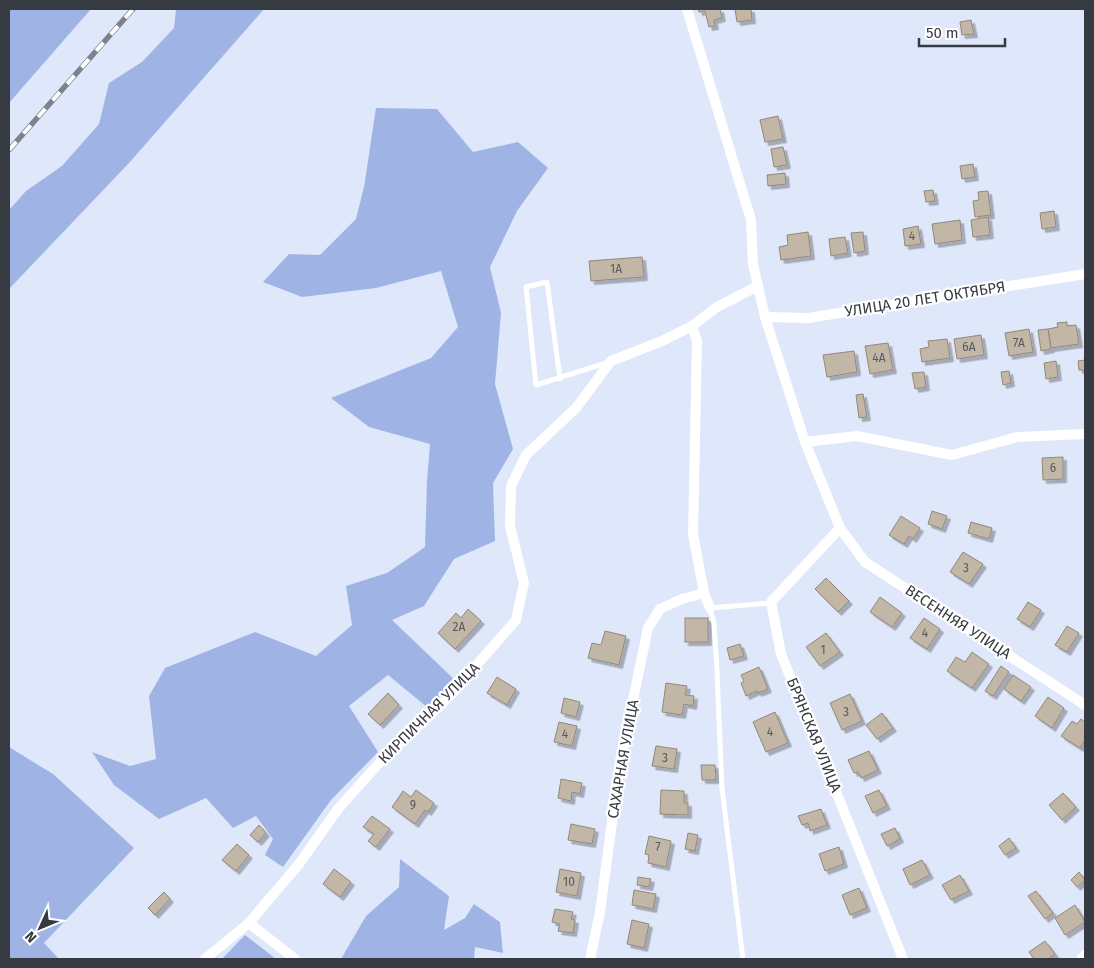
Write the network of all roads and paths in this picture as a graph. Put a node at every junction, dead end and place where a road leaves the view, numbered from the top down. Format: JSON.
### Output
{"nodes":[{"id":1,"x":687,"y":9,"type":"edge"},
{"id":2,"x":1085,"y":274,"type":"edge"},
{"id":3,"x":758,"y":286,"type":"junction"},
{"id":4,"x":765,"y":317,"type":"junction"},
{"id":5,"x":692,"y":326,"type":"junction"},
{"id":6,"x":611,"y":362,"type":"junction"},
{"id":7,"x":560,"y":379,"type":"junction"},
{"id":8,"x":1085,"y":434,"type":"edge"},
{"id":9,"x":806,"y":442,"type":"junction"},
{"id":10,"x":840,"y":528,"type":"junction"},
{"id":11,"x":704,"y":593,"type":"junction"},
{"id":12,"x":771,"y":602,"type":"junction"},
{"id":13,"x":710,"y":608,"type":"junction"},
{"id":14,"x":1085,"y":704,"type":"edge"},
{"id":15,"x":249,"y":923,"type":"junction"},
{"id":16,"x":1085,"y":955,"type":"edge"},
{"id":17,"x":205,"y":959,"type":"edge"},
{"id":18,"x":295,"y":959,"type":"edge"},
{"id":19,"x":590,"y":959,"type":"edge"},
{"id":20,"x":743,"y":959,"type":"edge"},
{"id":21,"x":903,"y":959,"type":"edge"},
{"id":22,"x":1081,"y":959,"type":"edge"}],
"edges":[{"from":1,"to":3,"type":"street","name":"ВЕСЕННЯЯ УЛИЦА"},
{"from":2,"to":4,"type":"street","name":"УЛИЦА 20 ЛЕТ ОКТЯБРЯ"},
{"from":3,"to":4,"type":"street","name":"ВЕСЕННЯЯ УЛИЦА"},
{"from":3,"to":5,"type":"street"},
{"from":4,"to":9,"type":"street","name":"ВЕСЕННЯЯ УЛИЦА"},
{"from":5,"to":6,"type":"street"},
{"from":5,"to":11,"type":"street"},
{"from":6,"to":7,"type":"lane"},
{"from":6,"to":15,"type":"street","name":"КИРПИЧНАЯ УЛИЦА"},
{"from":7,"to":7,"type":"lane"},
{"from":8,"to":9,"type":"street"},
{"from":9,"to":10,"type":"street","name":"ВЕСЕННЯЯ УЛИЦА"},
{"from":10,"to":12,"type":"street"},
{"from":10,"to":14,"type":"street","name":"ВЕСЕННЯЯ УЛИЦА"},
{"from":11,"to":13,"type":"street"},
{"from":11,"to":19,"type":"street","name":"САХАРНАЯ УЛИЦА"},
{"from":12,"to":13,"type":"lane"},
{"from":12,"to":21,"type":"street","name":"БРЯНСКАЯ УЛИЦА"},
{"from":13,"to":20,"type":"lane"},
{"from":15,"to":17,"type":"street","name":"КИРПИЧНАЯ УЛИЦА"},
{"from":15,"to":18,"type":"street"},
{"from":16,"to":22,"type":"street"}]}
